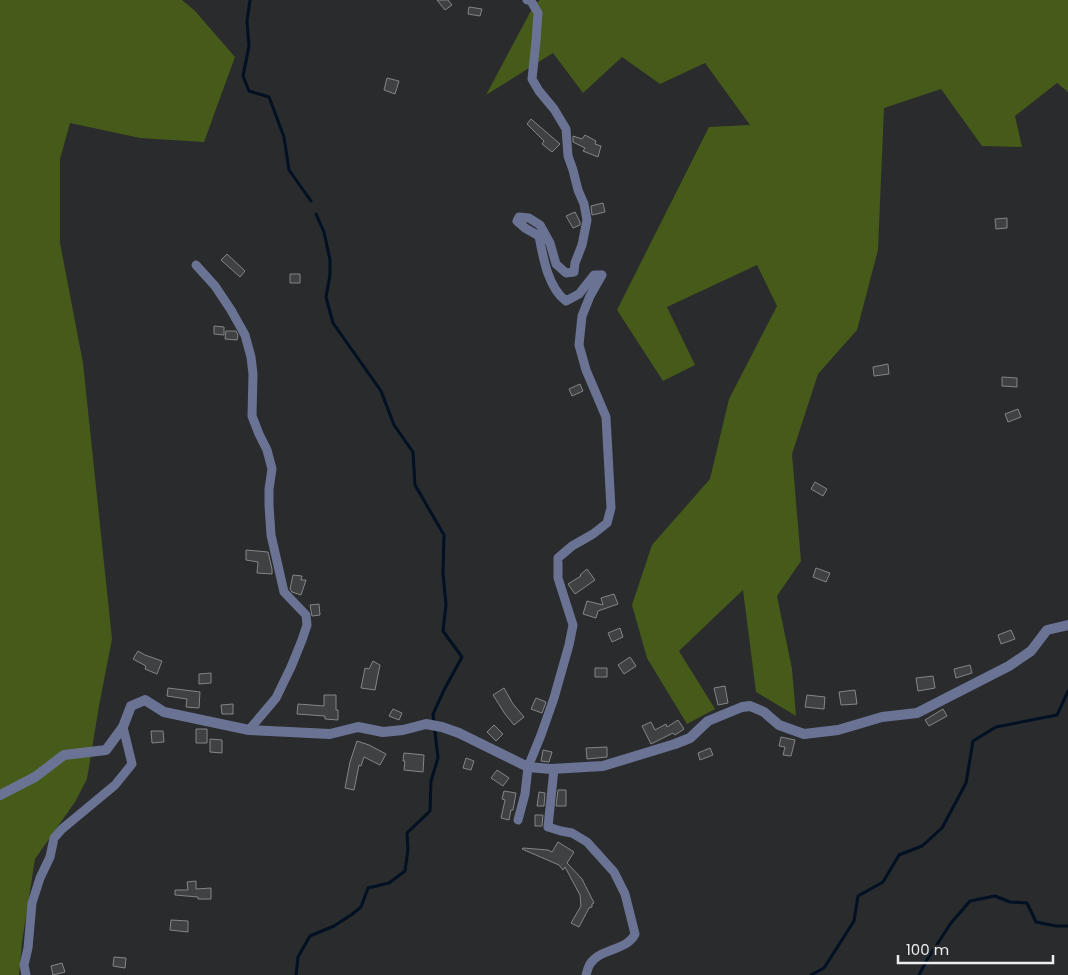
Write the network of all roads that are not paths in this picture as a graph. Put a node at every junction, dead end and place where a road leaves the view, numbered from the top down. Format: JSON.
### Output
{"nodes":[{"id":1,"x":527,"y":0,"type":"edge"},
{"id":2,"x":196,"y":265,"type":"dead end"},
{"id":3,"x":1068,"y":625,"type":"edge"},
{"id":4,"x":123,"y":726,"type":"junction"},
{"id":5,"x":249,"y":730,"type":"junction"},
{"id":6,"x":528,"y":767,"type":"junction"},
{"id":7,"x":554,"y":769,"type":"junction"},
{"id":8,"x":0,"y":795,"type":"edge"},
{"id":9,"x":518,"y":820,"type":"dead end"},
{"id":10,"x":26,"y":975,"type":"edge"},
{"id":11,"x":586,"y":975,"type":"edge"}],
"edges":[{"from":1,"to":6,"type":"street"},
{"from":2,"to":5,"type":"street"},
{"from":3,"to":7,"type":"street"},
{"from":4,"to":5,"type":"street"},
{"from":4,"to":8,"type":"street"},
{"from":4,"to":10,"type":"street"},
{"from":5,"to":6,"type":"street"},
{"from":6,"to":7,"type":"street"},
{"from":6,"to":9,"type":"street"},
{"from":7,"to":11,"type":"street"}]}
